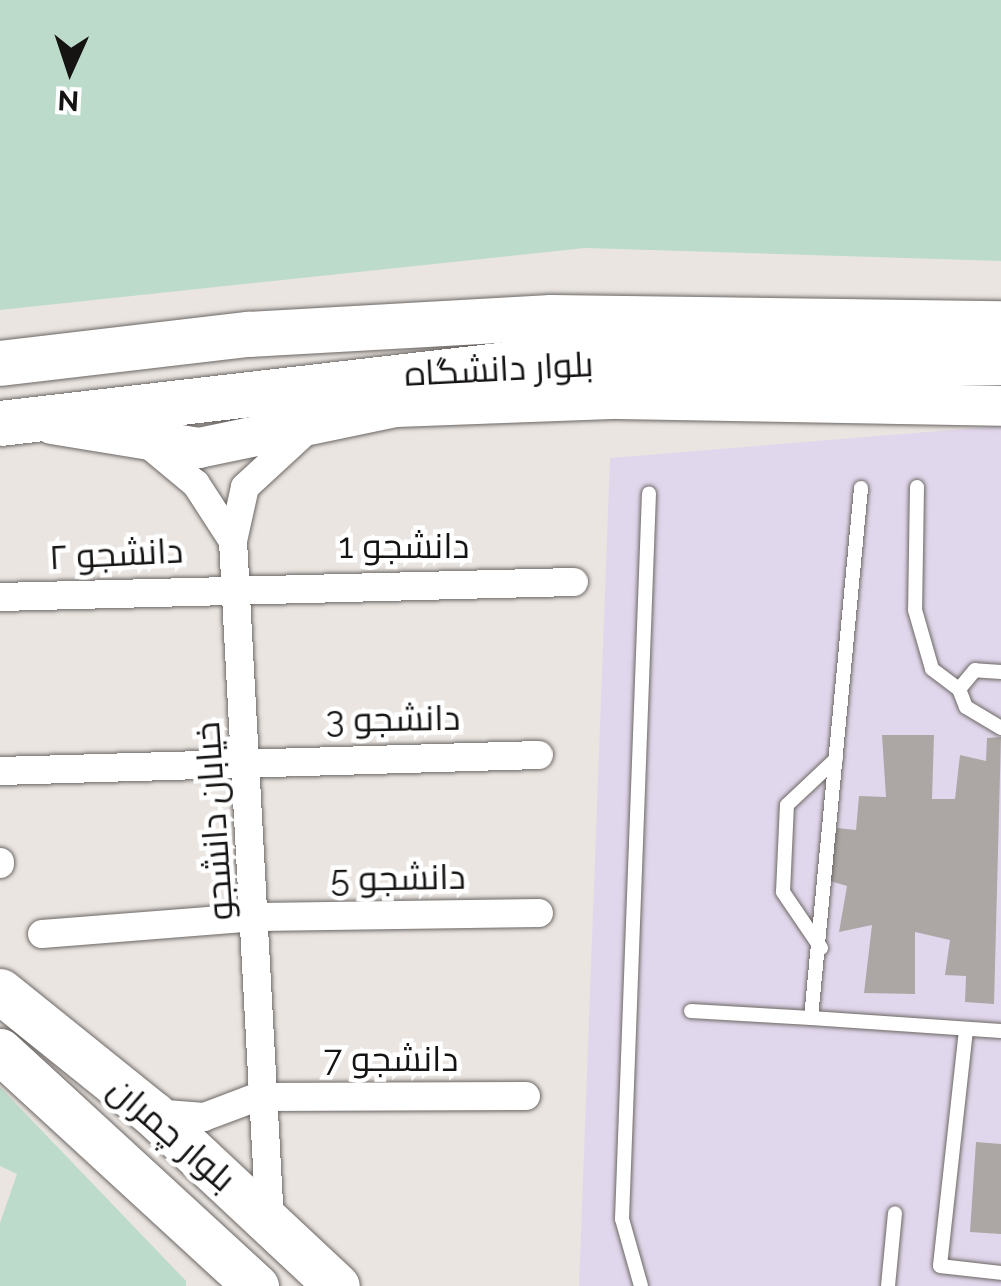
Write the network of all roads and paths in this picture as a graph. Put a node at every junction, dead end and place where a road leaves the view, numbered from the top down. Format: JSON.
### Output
{"nodes":[{"id":1,"x":1001,"y":323,"type":"edge"},
{"id":2,"x":1001,"y":362,"type":"edge"},
{"id":3,"x":0,"y":363,"type":"edge"},
{"id":4,"x":1001,"y":406,"type":"edge"},
{"id":5,"x":22,"y":423,"type":"edge"},
{"id":6,"x":312,"y":426,"type":"junction"},
{"id":7,"x":139,"y":439,"type":"junction"},
{"id":8,"x":917,"y":487,"type":"dead end"},
{"id":9,"x":861,"y":488,"type":"dead end"},
{"id":10,"x":649,"y":494,"type":"dead end"},
{"id":11,"x":233,"y":541,"type":"junction"},
{"id":12,"x":574,"y":582,"type":"dead end"},
{"id":13,"x":236,"y":585,"type":"junction"},
{"id":14,"x":0,"y":597,"type":"edge"},
{"id":15,"x":1001,"y":672,"type":"edge"},
{"id":16,"x":959,"y":688,"type":"junction"},
{"id":17,"x":1001,"y":728,"type":"edge"},
{"id":18,"x":539,"y":755,"type":"dead end"},
{"id":19,"x":248,"y":758,"type":"junction"},
{"id":20,"x":836,"y":759,"type":"junction"},
{"id":21,"x":0,"y":771,"type":"edge"},
{"id":22,"x":539,"y":913,"type":"dead end"},
{"id":23,"x":259,"y":917,"type":"junction"},
{"id":24,"x":42,"y":934,"type":"dead end"},
{"id":25,"x":821,"y":948,"type":"junction"},
{"id":26,"x":0,"y":991,"type":"edge"},
{"id":27,"x":692,"y":1011,"type":"dead end"},
{"id":28,"x":811,"y":1018,"type":"junction"},
{"id":29,"x":966,"y":1030,"type":"junction"},
{"id":30,"x":1001,"y":1030,"type":"edge"},
{"id":31,"x":0,"y":1052,"type":"edge"},
{"id":32,"x":526,"y":1096,"type":"dead end"},
{"id":33,"x":257,"y":1097,"type":"junction"},
{"id":34,"x":152,"y":1113,"type":"junction"},
{"id":35,"x":894,"y":1213,"type":"dead end"},
{"id":36,"x":270,"y":1221,"type":"junction"},
{"id":37,"x":1001,"y":1273,"type":"edge"},
{"id":38,"x":256,"y":1286,"type":"edge"},
{"id":39,"x":337,"y":1286,"type":"edge"},
{"id":40,"x":641,"y":1286,"type":"edge"},
{"id":41,"x":888,"y":1286,"type":"edge"}],
"edges":[{"from":1,"to":3,"type":"main road","name":"بلوار دانشگاه"},
{"from":2,"to":5,"type":"main road","name":"بلوار دانشگاه"},
{"from":4,"to":6,"type":"main road"},
{"from":5,"to":7,"type":"main road"},
{"from":6,"to":7,"type":"main road"},
{"from":6,"to":11,"type":"street","name":"خیابان دانشجو"},
{"from":7,"to":11,"type":"street","name":"خیابان دانشجو"},
{"from":8,"to":16,"type":"lane"},
{"from":9,"to":20,"type":"lane"},
{"from":10,"to":40,"type":"lane"},
{"from":11,"to":13,"type":"street","name":"خیابان دانشجو"},
{"from":12,"to":13,"type":"street","name":"دانشجو 1"},
{"from":13,"to":14,"type":"street","name":"دانشجو ۲"},
{"from":13,"to":19,"type":"street","name":"خیابان دانشجو"},
{"from":15,"to":16,"type":"lane"},
{"from":16,"to":17,"type":"lane"},
{"from":18,"to":19,"type":"street","name":"دانشجو 3"},
{"from":19,"to":21,"type":"street","name":"دانشجو 3"},
{"from":19,"to":23,"type":"street","name":"خیابان دانشجو"},
{"from":20,"to":25,"type":"lane"},
{"from":20,"to":25,"type":"lane"},
{"from":22,"to":23,"type":"street","name":"دانشجو 5"},
{"from":23,"to":24,"type":"street","name":"دانشجو 5"},
{"from":23,"to":33,"type":"street","name":"خیابان دانشجو"},
{"from":25,"to":28,"type":"lane"},
{"from":26,"to":34,"type":"main road","name":"بلوار چمران"},
{"from":27,"to":28,"type":"lane"},
{"from":28,"to":29,"type":"lane"},
{"from":29,"to":30,"type":"lane"},
{"from":29,"to":37,"type":"lane"},
{"from":31,"to":38,"type":"main road","name":"بلوار چمران"},
{"from":32,"to":33,"type":"street","name":"دانشجو 7"},
{"from":33,"to":34,"type":"street"},
{"from":33,"to":36,"type":"street","name":"خیابان دانشجو"},
{"from":34,"to":36,"type":"main road","name":"بلوار چمران"},
{"from":35,"to":41,"type":"lane"},
{"from":36,"to":39,"type":"main road","name":"بلوار چمران"}]}
